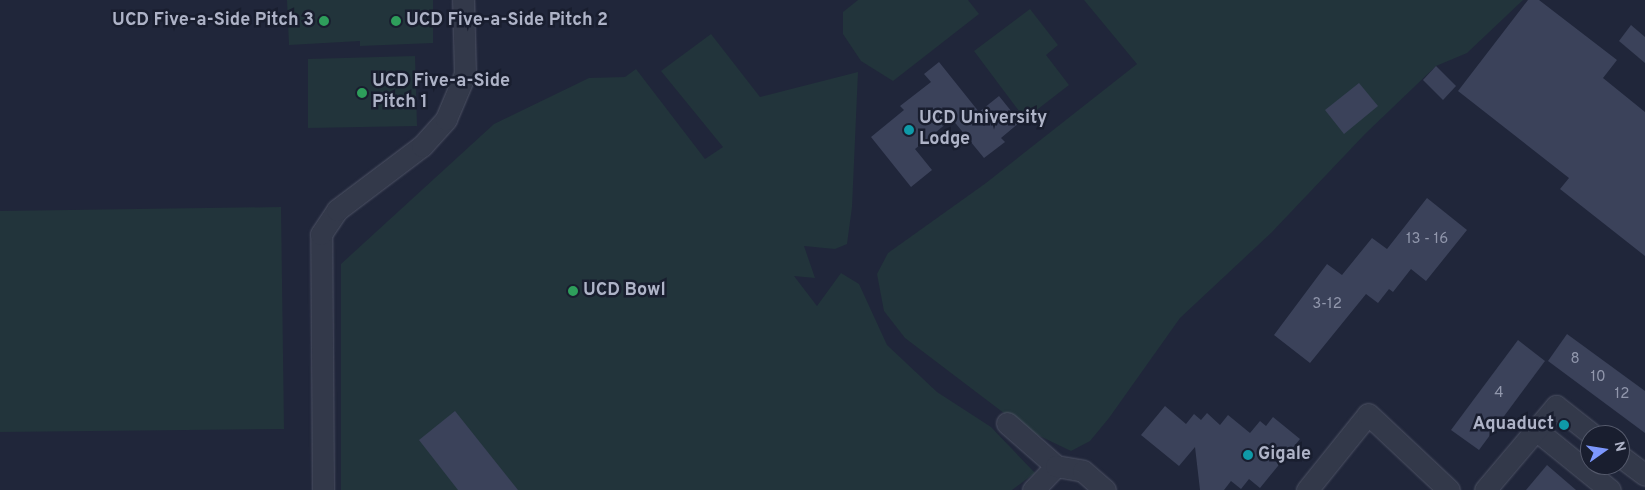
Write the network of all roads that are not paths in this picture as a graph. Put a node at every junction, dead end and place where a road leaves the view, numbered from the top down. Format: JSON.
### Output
{"nodes":[{"id":1,"x":463,"y":0,"type":"edge"},
{"id":2,"x":1006,"y":423,"type":"dead end"},
{"id":3,"x":1580,"y":425,"type":"edge"},
{"id":4,"x":1536,"y":430,"type":"junction"},
{"id":5,"x":1630,"y":464,"type":"edge"},
{"id":6,"x":1056,"y":466,"type":"junction"},
{"id":7,"x":1645,"y":477,"type":"edge"},
{"id":8,"x":323,"y":490,"type":"edge"},
{"id":9,"x":1033,"y":490,"type":"edge"},
{"id":10,"x":1105,"y":490,"type":"edge"},
{"id":11,"x":1307,"y":490,"type":"edge"},
{"id":12,"x":1449,"y":490,"type":"edge"},
{"id":13,"x":1485,"y":490,"type":"edge"},
{"id":14,"x":1610,"y":490,"type":"edge"},
{"id":15,"x":1634,"y":490,"type":"edge"}],
"edges":[{"from":1,"to":8,"type":"street"},
{"from":2,"to":6,"type":"street"},
{"from":3,"to":4,"type":"street"},
{"from":4,"to":13,"type":"street"},
{"from":4,"to":14,"type":"street"},
{"from":5,"to":7,"type":"street"},
{"from":6,"to":9,"type":"street"},
{"from":6,"to":10,"type":"street"},
{"from":7,"to":15,"type":"street"},
{"from":11,"to":12,"type":"street"}]}
